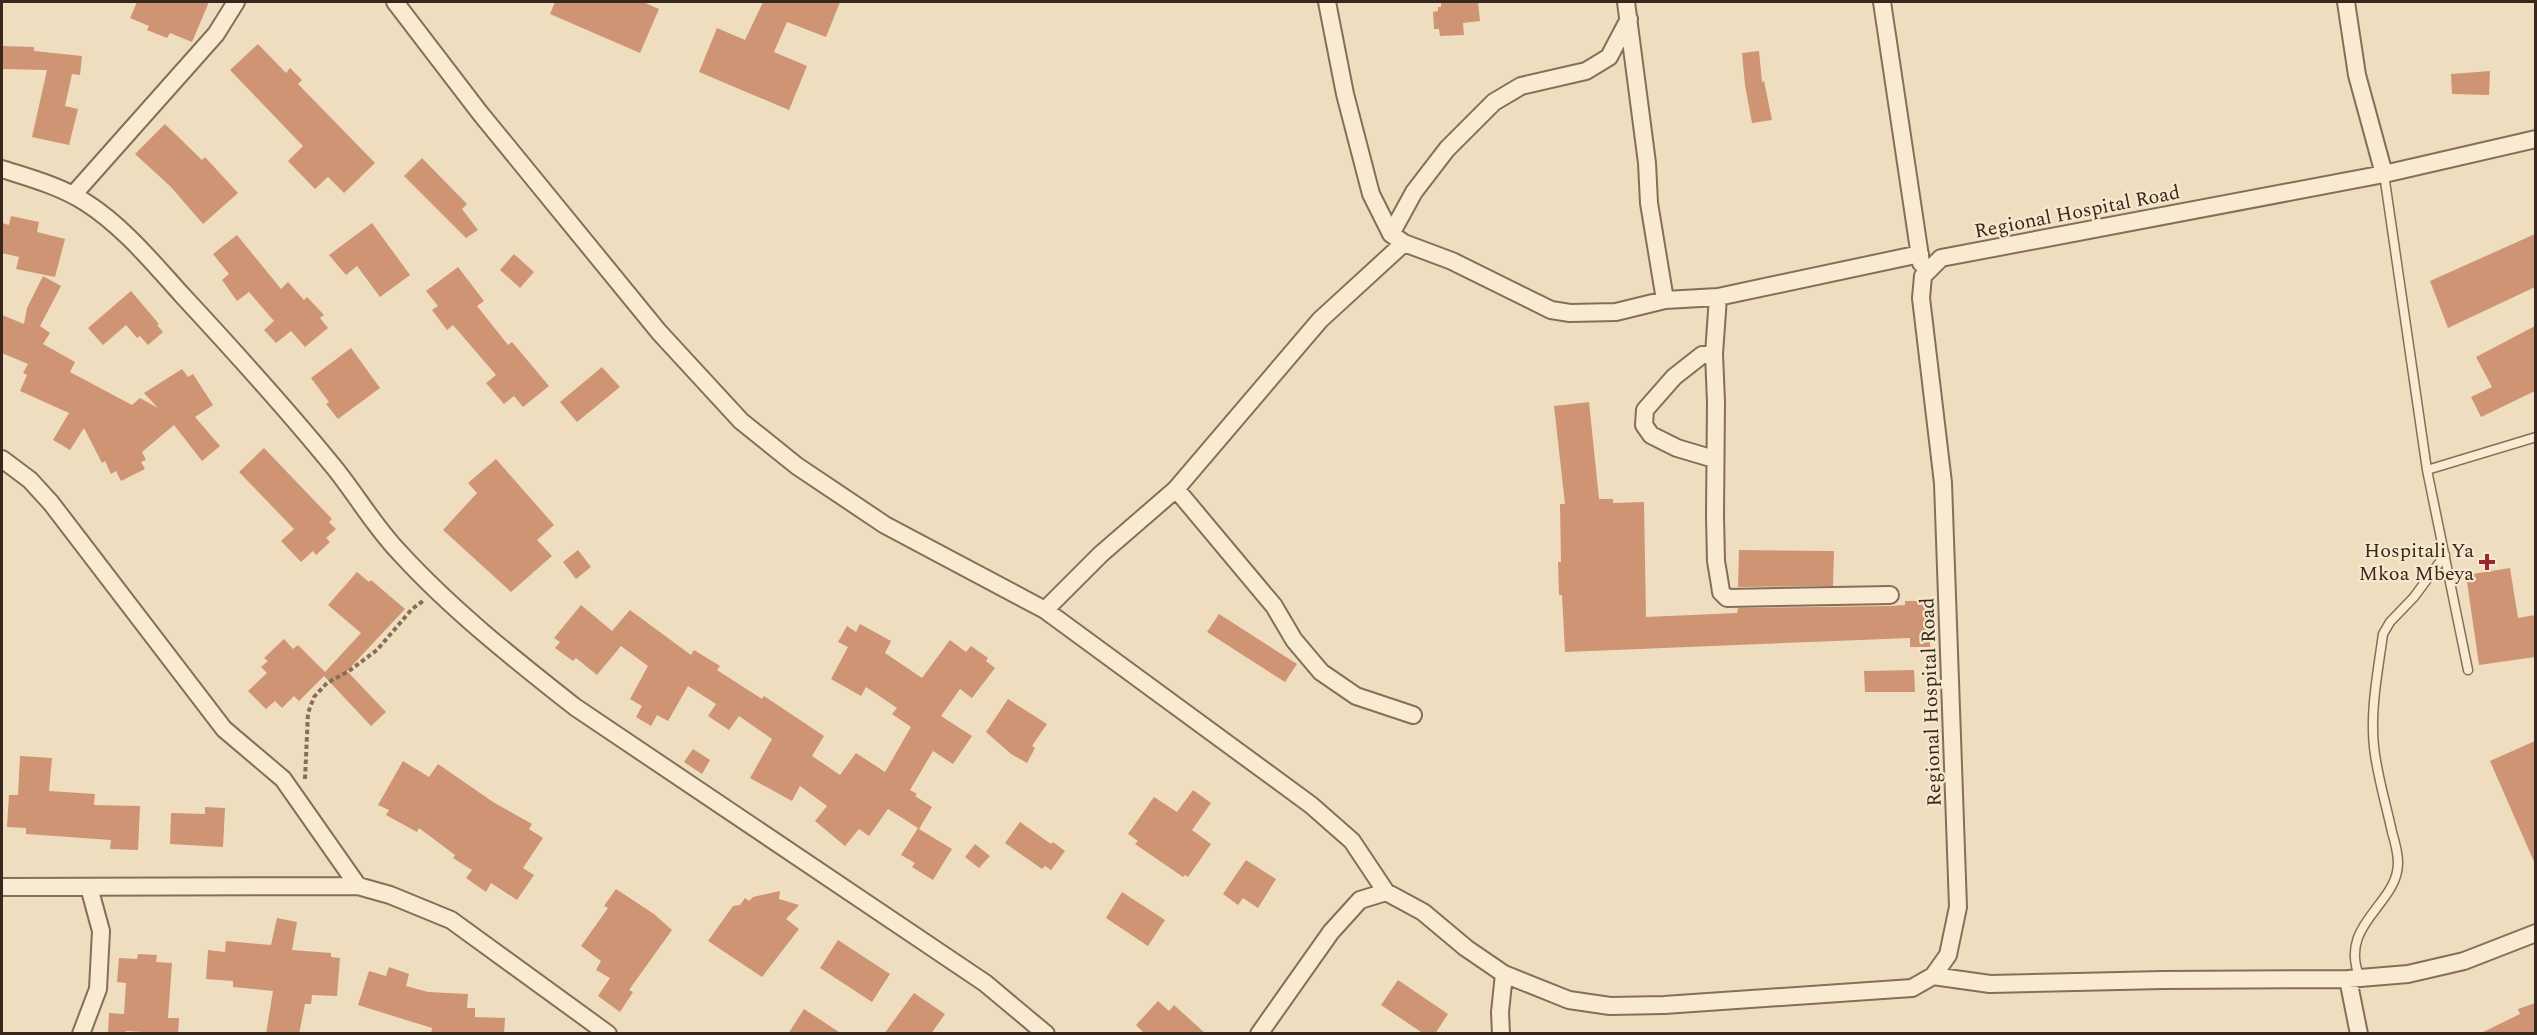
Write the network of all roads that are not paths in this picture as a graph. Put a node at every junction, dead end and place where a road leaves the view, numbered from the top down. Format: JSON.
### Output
{"nodes":[{"id":1,"x":237,"y":2,"type":"edge"},
{"id":2,"x":395,"y":2,"type":"edge"},
{"id":3,"x":1327,"y":2,"type":"edge"},
{"id":4,"x":1626,"y":2,"type":"edge"},
{"id":5,"x":1882,"y":2,"type":"edge"},
{"id":6,"x":2346,"y":2,"type":"edge"},
{"id":7,"x":1629,"y":19,"type":"junction"},
{"id":8,"x":2535,"y":139,"type":"edge"},
{"id":9,"x":2,"y":169,"type":"edge"},
{"id":10,"x":2384,"y":174,"type":"junction"},
{"id":11,"x":73,"y":195,"type":"junction"},
{"id":12,"x":1397,"y":239,"type":"junction"},
{"id":13,"x":1920,"y":254,"type":"junction"},
{"id":14,"x":1923,"y":276,"type":"junction"},
{"id":15,"x":1718,"y":297,"type":"junction"},
{"id":16,"x":1665,"y":300,"type":"junction"},
{"id":17,"x":1714,"y":354,"type":"junction"},
{"id":18,"x":2535,"y":437,"type":"edge"},
{"id":19,"x":2,"y":459,"type":"edge"},
{"id":20,"x":1714,"y":459,"type":"junction"},
{"id":21,"x":2427,"y":470,"type":"junction"},
{"id":22,"x":1176,"y":489,"type":"junction"},
{"id":23,"x":2445,"y":555,"type":"junction"},
{"id":24,"x":1890,"y":595,"type":"dead end"},
{"id":25,"x":1045,"y":610,"type":"junction"},
{"id":26,"x":2468,"y":670,"type":"dead end"},
{"id":27,"x":1413,"y":715,"type":"dead end"},
{"id":28,"x":358,"y":886,"type":"junction"},
{"id":29,"x":2,"y":887,"type":"edge"},
{"id":30,"x":89,"y":887,"type":"junction"},
{"id":31,"x":1386,"y":892,"type":"junction"},
{"id":32,"x":2535,"y":933,"type":"edge"},
{"id":33,"x":1504,"y":974,"type":"junction"},
{"id":34,"x":1933,"y":976,"type":"junction"},
{"id":35,"x":2354,"y":978,"type":"junction"},
{"id":36,"x":81,"y":1034,"type":"edge"},
{"id":37,"x":608,"y":1034,"type":"edge"},
{"id":38,"x":1046,"y":1034,"type":"edge"},
{"id":39,"x":1259,"y":1034,"type":"edge"},
{"id":40,"x":1501,"y":1034,"type":"edge"},
{"id":41,"x":2359,"y":1034,"type":"edge"}],
"edges":[{"from":1,"to":11,"type":"street"},
{"from":2,"to":25,"type":"street"},
{"from":3,"to":12,"type":"street"},
{"from":4,"to":7,"type":"street"},
{"from":5,"to":13,"type":"street"},
{"from":6,"to":10,"type":"street"},
{"from":7,"to":12,"type":"street"},
{"from":7,"to":16,"type":"street"},
{"from":8,"to":10,"type":"street","name":"Regional Hospital Road"},
{"from":9,"to":11,"type":"street"},
{"from":10,"to":14,"type":"street","name":"Regional Hospital Road"},
{"from":10,"to":21,"type":"lane"},
{"from":11,"to":38,"type":"street"},
{"from":12,"to":16,"type":"street"},
{"from":12,"to":22,"type":"street"},
{"from":13,"to":14,"type":"street"},
{"from":13,"to":15,"type":"street"},
{"from":14,"to":34,"type":"street","name":"Regional Hospital Road"},
{"from":15,"to":16,"type":"street"},
{"from":15,"to":17,"type":"street"},
{"from":17,"to":20,"type":"street"},
{"from":17,"to":20,"type":"street"},
{"from":18,"to":21,"type":"lane"},
{"from":19,"to":28,"type":"street"},
{"from":20,"to":24,"type":"street"},
{"from":21,"to":23,"type":"lane"},
{"from":22,"to":25,"type":"street"},
{"from":22,"to":27,"type":"street"},
{"from":23,"to":26,"type":"lane"},
{"from":23,"to":35,"type":"lane"},
{"from":25,"to":31,"type":"street"},
{"from":28,"to":30,"type":"street"},
{"from":28,"to":37,"type":"street"},
{"from":29,"to":30,"type":"street"},
{"from":30,"to":36,"type":"street"},
{"from":31,"to":33,"type":"street"},
{"from":31,"to":39,"type":"street"},
{"from":32,"to":35,"type":"street"},
{"from":33,"to":34,"type":"street"},
{"from":33,"to":40,"type":"street"},
{"from":34,"to":35,"type":"street"},
{"from":35,"to":41,"type":"street"}]}
